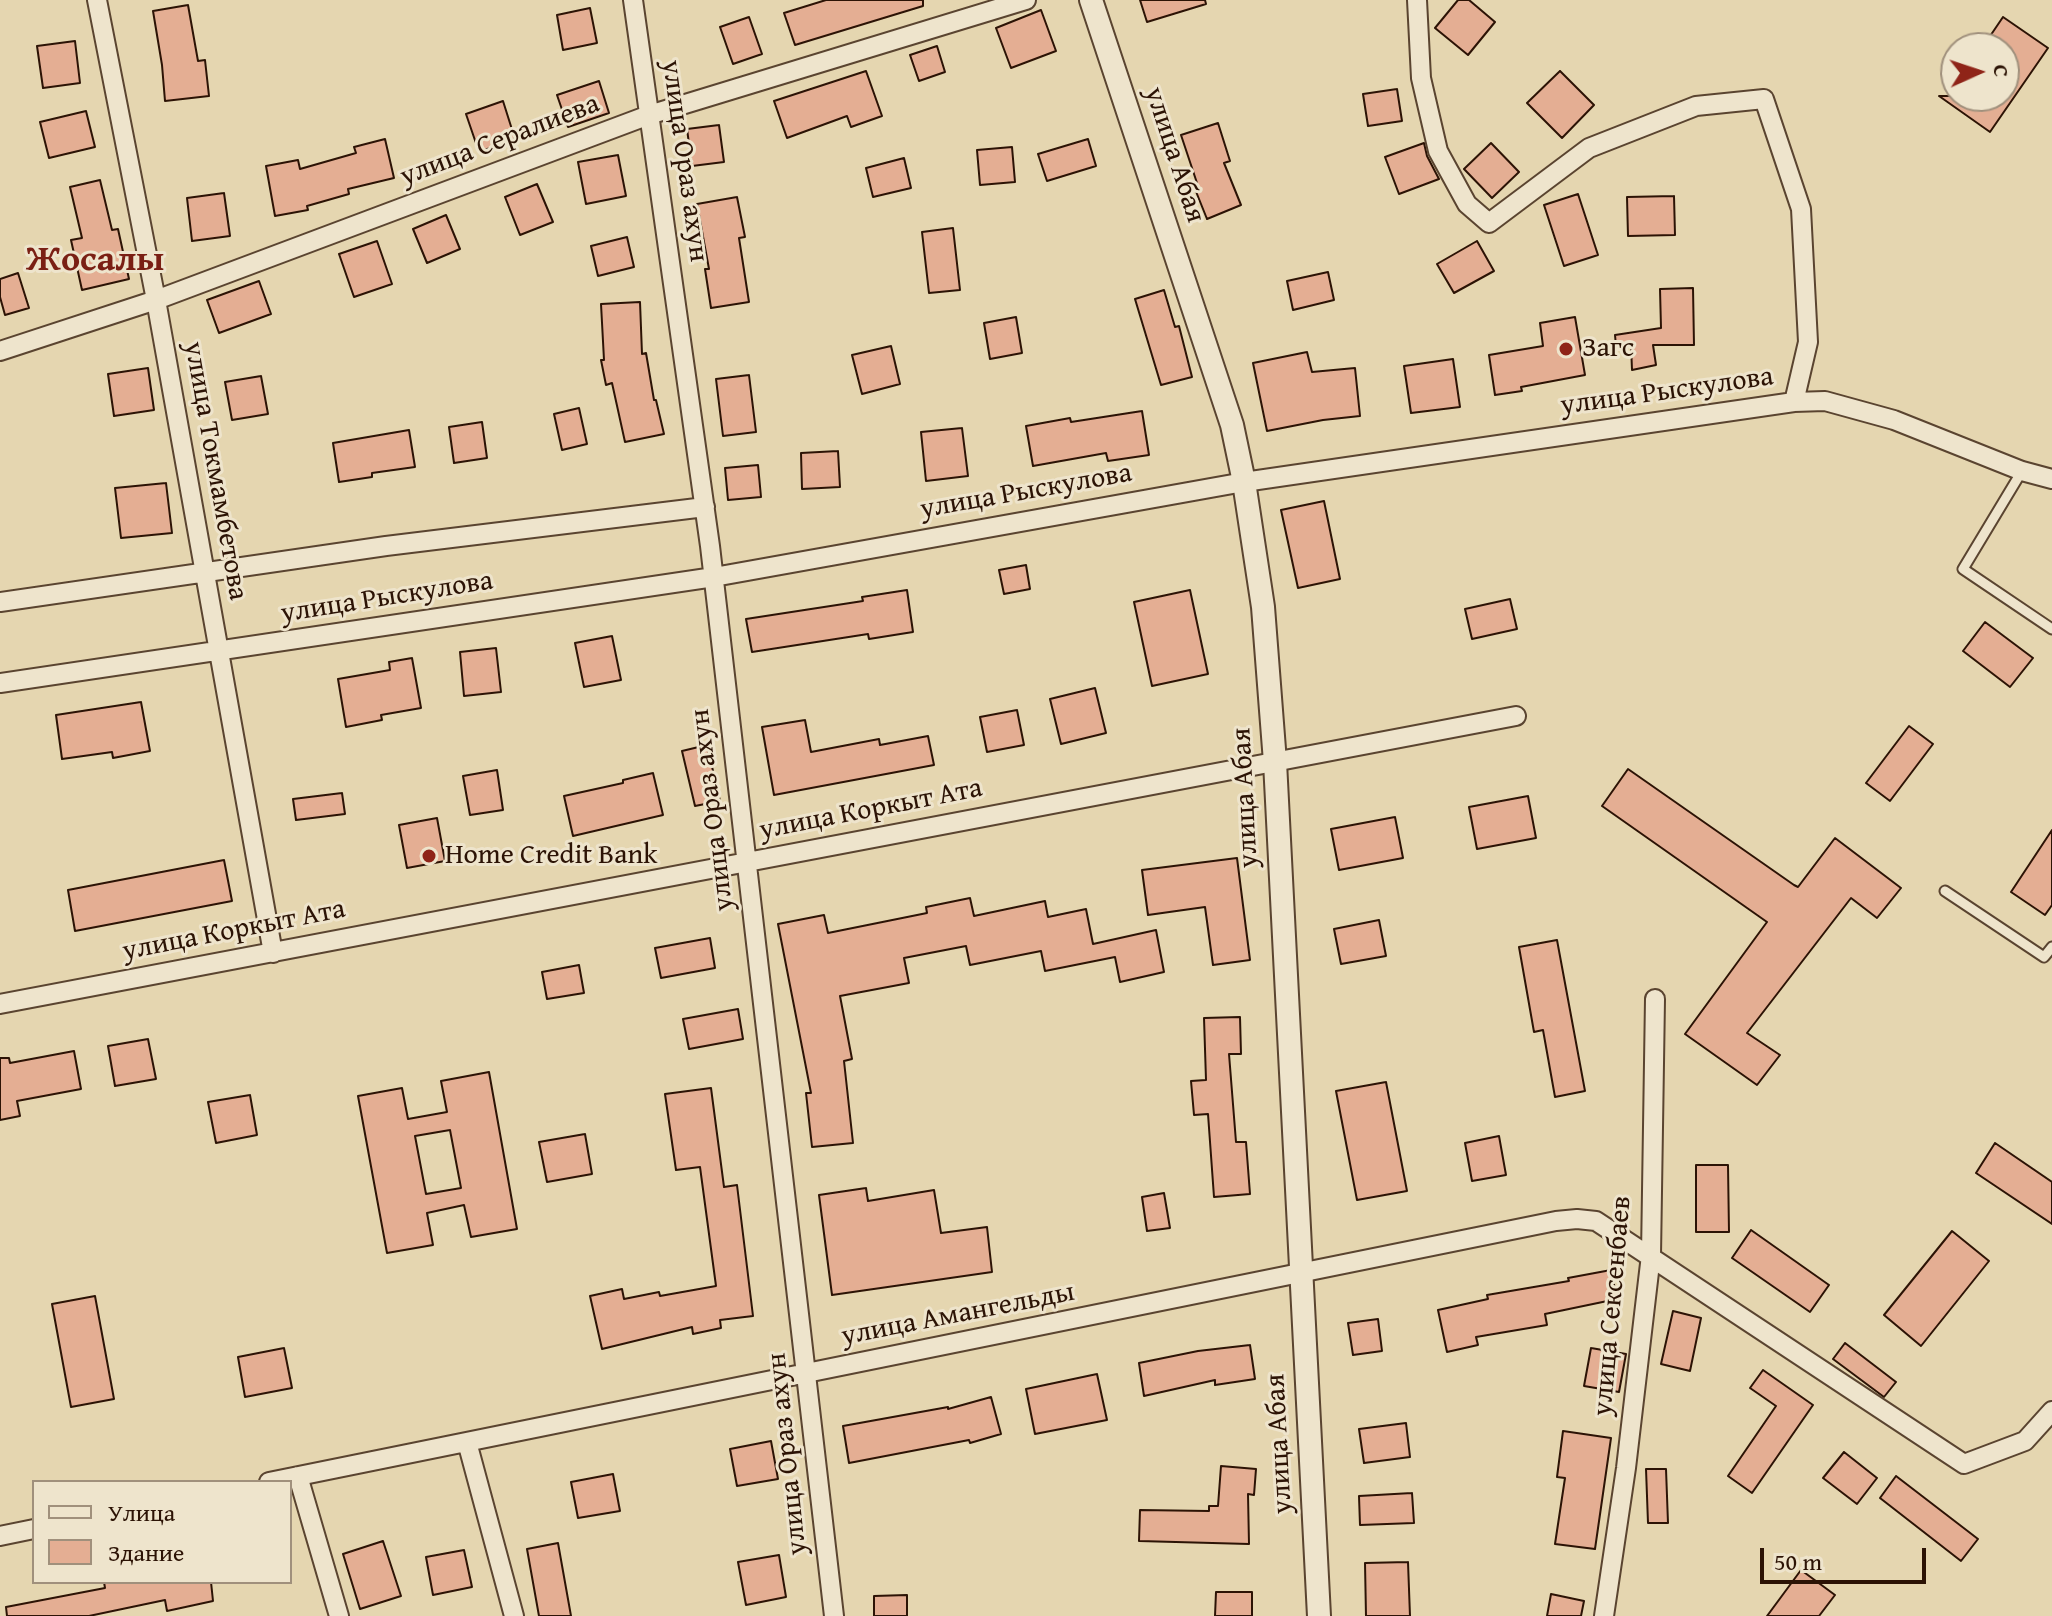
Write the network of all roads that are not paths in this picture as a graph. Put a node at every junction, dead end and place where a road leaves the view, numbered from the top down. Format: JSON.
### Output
{"nodes":[{"id":1,"x":97,"y":0,"type":"edge"},
{"id":2,"x":633,"y":0,"type":"edge"},
{"id":3,"x":1026,"y":0,"type":"edge"},
{"id":4,"x":1091,"y":0,"type":"edge"},
{"id":5,"x":1417,"y":0,"type":"edge"},
{"id":6,"x":649,"y":115,"type":"junction"},
{"id":7,"x":156,"y":300,"type":"junction"},
{"id":8,"x":0,"y":351,"type":"edge"},
{"id":9,"x":1794,"y":402,"type":"junction"},
{"id":10,"x":2022,"y":471,"type":"junction"},
{"id":11,"x":2052,"y":479,"type":"edge"},
{"id":12,"x":1244,"y":482,"type":"junction"},
{"id":13,"x":705,"y":507,"type":"junction"},
{"id":14,"x":205,"y":571,"type":"junction"},
{"id":15,"x":714,"y":577,"type":"junction"},
{"id":16,"x":0,"y":602,"type":"edge"},
{"id":17,"x":2052,"y":629,"type":"edge"},
{"id":18,"x":219,"y":651,"type":"junction"},
{"id":19,"x":0,"y":683,"type":"edge"},
{"id":20,"x":1516,"y":716,"type":"dead end"},
{"id":21,"x":1275,"y":762,"type":"junction"},
{"id":22,"x":748,"y":862,"type":"junction"},
{"id":23,"x":1945,"y":891,"type":"dead end"},
{"id":24,"x":2052,"y":947,"type":"edge"},
{"id":25,"x":273,"y":953,"type":"junction"},
{"id":26,"x":1655,"y":999,"type":"dead end"},
{"id":27,"x":0,"y":1004,"type":"edge"},
{"id":28,"x":1651,"y":1255,"type":"junction"},
{"id":29,"x":1302,"y":1275,"type":"junction"},
{"id":30,"x":808,"y":1374,"type":"junction"},
{"id":31,"x":2052,"y":1411,"type":"edge"},
{"id":32,"x":467,"y":1442,"type":"junction"},
{"id":33,"x":298,"y":1476,"type":"junction"},
{"id":34,"x":279,"y":1480,"type":"edge"},
{"id":35,"x":32,"y":1529,"type":"edge"},
{"id":36,"x":0,"y":1536,"type":"edge"},
{"id":37,"x":339,"y":1616,"type":"edge"},
{"id":38,"x":514,"y":1616,"type":"edge"},
{"id":39,"x":834,"y":1616,"type":"edge"},
{"id":40,"x":1319,"y":1616,"type":"edge"},
{"id":41,"x":1604,"y":1616,"type":"edge"}],
"edges":[{"from":1,"to":7,"type":"street","name":"улица Токмамбетова"},
{"from":2,"to":6,"type":"street","name":"улица Ораз ахун"},
{"from":3,"to":6,"type":"street","name":"улица Сералиева"},
{"from":4,"to":12,"type":"street","name":"улица Абая"},
{"from":5,"to":9,"type":"street"},
{"from":6,"to":7,"type":"street","name":"улица Сералиева"},
{"from":6,"to":13,"type":"street","name":"улица Ораз ахун"},
{"from":7,"to":8,"type":"street","name":"улица Сералиева"},
{"from":7,"to":14,"type":"street","name":"улица Токмамбетова"},
{"from":9,"to":10,"type":"street","name":"улица Рыскулова"},
{"from":9,"to":12,"type":"street","name":"улица Рыскулова"},
{"from":10,"to":11,"type":"street","name":"улица Рыскулова"},
{"from":10,"to":17,"type":"lane"},
{"from":12,"to":15,"type":"street","name":"улица Рыскулова"},
{"from":12,"to":21,"type":"street","name":"улица Абая"},
{"from":13,"to":14,"type":"street"},
{"from":13,"to":15,"type":"street","name":"улица Ораз ахун"},
{"from":14,"to":16,"type":"street"},
{"from":14,"to":18,"type":"street","name":"улица Токмамбетова"},
{"from":15,"to":18,"type":"street","name":"улица Рыскулова"},
{"from":15,"to":22,"type":"street","name":"улица Ораз ахун"},
{"from":18,"to":19,"type":"street","name":"улица Рыскулова"},
{"from":18,"to":25,"type":"street","name":"улица Токмамбетова"},
{"from":20,"to":21,"type":"street","name":"улица Коркыт Ата"},
{"from":21,"to":22,"type":"street","name":"улица Коркыт Ата"},
{"from":21,"to":29,"type":"street","name":"улица Абая"},
{"from":22,"to":25,"type":"street","name":"улица Коркыт Ата"},
{"from":22,"to":30,"type":"street","name":"улица Ораз ахун"},
{"from":23,"to":24,"type":"lane"},
{"from":25,"to":27,"type":"street","name":"улица Коркыт Ата"},
{"from":26,"to":28,"type":"street","name":"улица Сексенбаев"},
{"from":28,"to":29,"type":"street","name":"улица Амангельды"},
{"from":28,"to":31,"type":"street","name":"улица Амангельды"},
{"from":28,"to":41,"type":"street","name":"улица Сексенбаев"},
{"from":29,"to":30,"type":"street","name":"улица Амангельды"},
{"from":29,"to":40,"type":"street","name":"улица Абая"},
{"from":30,"to":32,"type":"street","name":"улица Амангельды"},
{"from":30,"to":39,"type":"street","name":"улица Ораз ахун"},
{"from":32,"to":33,"type":"street","name":"улица Амангельды"},
{"from":32,"to":38,"type":"street"},
{"from":33,"to":34,"type":"street","name":"улица Амангельды"},
{"from":33,"to":37,"type":"street"},
{"from":35,"to":36,"type":"street"}]}
